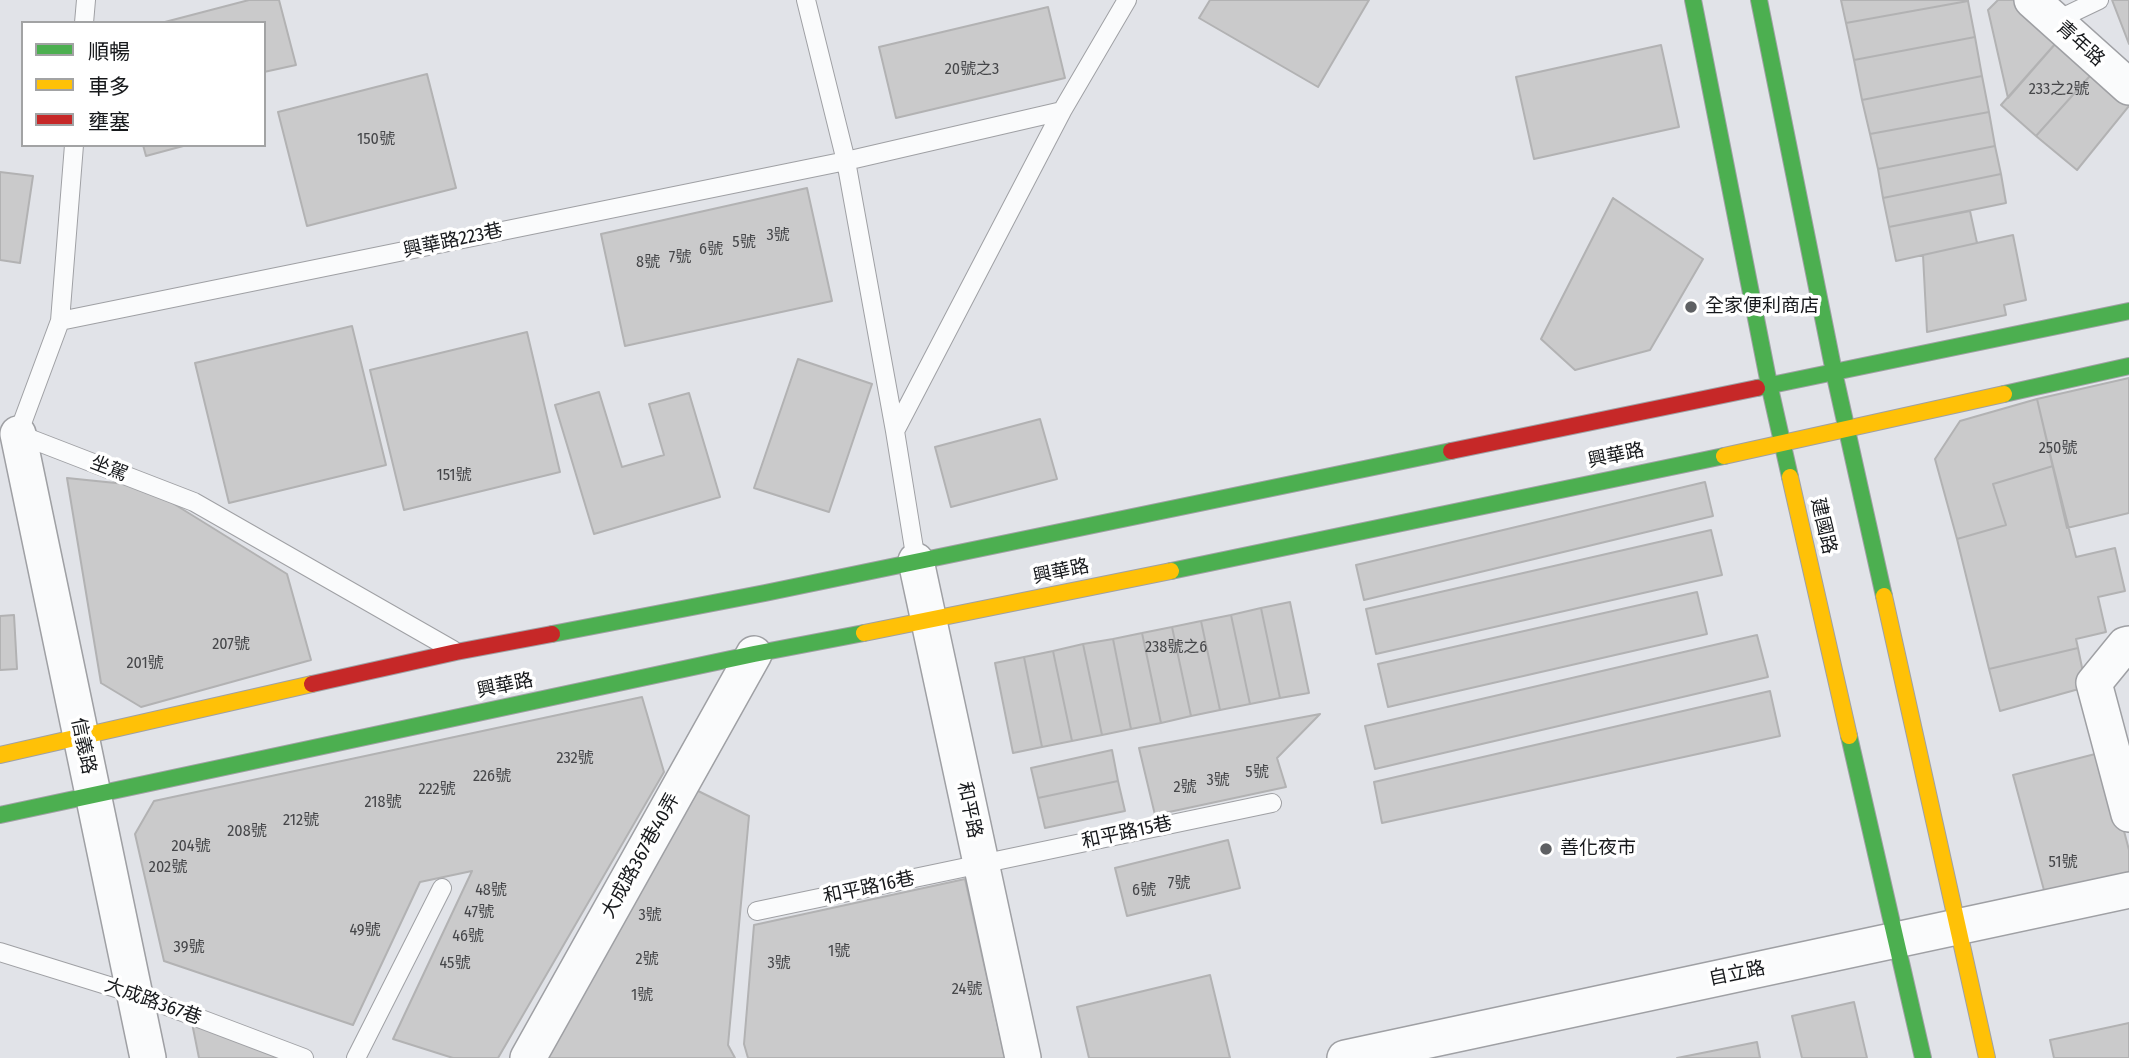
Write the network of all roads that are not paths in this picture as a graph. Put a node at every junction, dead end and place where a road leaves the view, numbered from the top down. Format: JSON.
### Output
{"nodes":[{"id":1,"x":86,"y":0,"type":"edge"},
{"id":2,"x":806,"y":0,"type":"edge"},
{"id":3,"x":1127,"y":0,"type":"edge"},
{"id":4,"x":1693,"y":0,"type":"edge"},
{"id":5,"x":1759,"y":0,"type":"edge"},
{"id":6,"x":2099,"y":0,"type":"edge"},
{"id":7,"x":2043,"y":10,"type":"edge"},
{"id":8,"x":84,"y":21,"type":"edge"},
{"id":9,"x":2129,"y":87,"type":"edge"},
{"id":10,"x":1062,"y":111,"type":"junction"},
{"id":11,"x":74,"y":147,"type":"edge"},
{"id":12,"x":846,"y":161,"type":"junction"},
{"id":13,"x":2129,"y":311,"type":"edge"},
{"id":14,"x":60,"y":321,"type":"junction"},
{"id":15,"x":2129,"y":366,"type":"edge"},
{"id":16,"x":1834,"y":372,"type":"junction"},
{"id":17,"x":1769,"y":384,"type":"junction"},
{"id":18,"x":1847,"y":430,"type":"junction"},
{"id":19,"x":895,"y":431,"type":"junction"},
{"id":20,"x":18,"y":434,"type":"junction"},
{"id":21,"x":1782,"y":443,"type":"junction"},
{"id":22,"x":916,"y":561,"type":"junction"},
{"id":23,"x":929,"y":621,"type":"junction"},
{"id":24,"x":2129,"y":644,"type":"edge"},
{"id":25,"x":456,"y":652,"type":"junction"},
{"id":26,"x":754,"y":654,"type":"junction"},
{"id":27,"x":82,"y":737,"type":"junction"},
{"id":28,"x":0,"y":755,"type":"edge"},
{"id":29,"x":93,"y":794,"type":"junction"},
{"id":30,"x":1272,"y":803,"type":"dead end"},
{"id":31,"x":2129,"y":814,"type":"edge"},
{"id":32,"x":0,"y":816,"type":"edge"},
{"id":33,"x":981,"y":864,"type":"junction"},
{"id":34,"x":442,"y":888,"type":"dead end"},
{"id":35,"x":2129,"y":890,"type":"edge"},
{"id":36,"x":757,"y":911,"type":"dead end"},
{"id":37,"x":1956,"y":927,"type":"junction"},
{"id":38,"x":1897,"y":939,"type":"junction"},
{"id":39,"x":0,"y":952,"type":"edge"},
{"id":40,"x":135,"y":994,"type":"junction"},
{"id":41,"x":148,"y":1058,"type":"edge"},
{"id":42,"x":304,"y":1058,"type":"edge"},
{"id":43,"x":356,"y":1058,"type":"edge"},
{"id":44,"x":528,"y":1058,"type":"edge"},
{"id":45,"x":1023,"y":1058,"type":"edge"},
{"id":46,"x":1345,"y":1058,"type":"edge"},
{"id":47,"x":1923,"y":1058,"type":"edge"},
{"id":48,"x":1987,"y":1058,"type":"edge"}],
"edges":[{"from":1,"to":8,"type":"lane"},
{"from":2,"to":12,"type":"lane"},
{"from":3,"to":10,"type":"lane"},
{"from":4,"to":17,"type":"street","name":"建國路"},
{"from":5,"to":16,"type":"street"},
{"from":6,"to":7,"type":"lane"},
{"from":7,"to":9,"type":"street","name":"青年路"},
{"from":10,"to":12,"type":"lane","name":"興華路223巷"},
{"from":10,"to":19,"type":"lane"},
{"from":11,"to":14,"type":"lane"},
{"from":12,"to":14,"type":"lane","name":"興華路223巷"},
{"from":12,"to":19,"type":"lane"},
{"from":13,"to":16,"type":"street","name":"興華路"},
{"from":14,"to":20,"type":"lane"},
{"from":15,"to":18,"type":"street","name":"興華路"},
{"from":16,"to":17,"type":"street","name":"興華路"},
{"from":16,"to":18,"type":"street"},
{"from":17,"to":21,"type":"street","name":"建國路"},
{"from":17,"to":22,"type":"street","name":"興華路"},
{"from":18,"to":21,"type":"street","name":"興華路"},
{"from":18,"to":37,"type":"street"},
{"from":19,"to":22,"type":"lane"},
{"from":20,"to":25,"type":"lane","name":"坐駕"},
{"from":20,"to":27,"type":"street","name":"信義路"},
{"from":21,"to":23,"type":"street","name":"興華路"},
{"from":21,"to":38,"type":"street","name":"建國路"},
{"from":22,"to":23,"type":"street","name":"和平路"},
{"from":22,"to":25,"type":"street","name":"興華路"},
{"from":23,"to":26,"type":"street","name":"興華路"},
{"from":23,"to":33,"type":"street","name":"和平路"},
{"from":24,"to":31,"type":"street"},
{"from":25,"to":27,"type":"street","name":"興華路"},
{"from":26,"to":29,"type":"street","name":"興華路"},
{"from":26,"to":44,"type":"street","name":"大成路367巷40弄"},
{"from":27,"to":28,"type":"street","name":"興華路"},
{"from":27,"to":29,"type":"street","name":"信義路"},
{"from":29,"to":32,"type":"street","name":"興華路"},
{"from":29,"to":40,"type":"street","name":"信義路"},
{"from":30,"to":33,"type":"lane","name":"和平路15巷"},
{"from":33,"to":36,"type":"lane","name":"和平路16巷"},
{"from":33,"to":45,"type":"street","name":"和平路"},
{"from":34,"to":43,"type":"lane"},
{"from":35,"to":37,"type":"street","name":"自立路"},
{"from":37,"to":38,"type":"street","name":"自立路"},
{"from":37,"to":48,"type":"street"},
{"from":38,"to":46,"type":"street","name":"自立路"},
{"from":38,"to":47,"type":"street","name":"建國路"},
{"from":39,"to":40,"type":"lane","name":"大成路367巷"},
{"from":40,"to":41,"type":"street","name":"信義路"},
{"from":40,"to":42,"type":"lane","name":"大成路367巷"}]}
